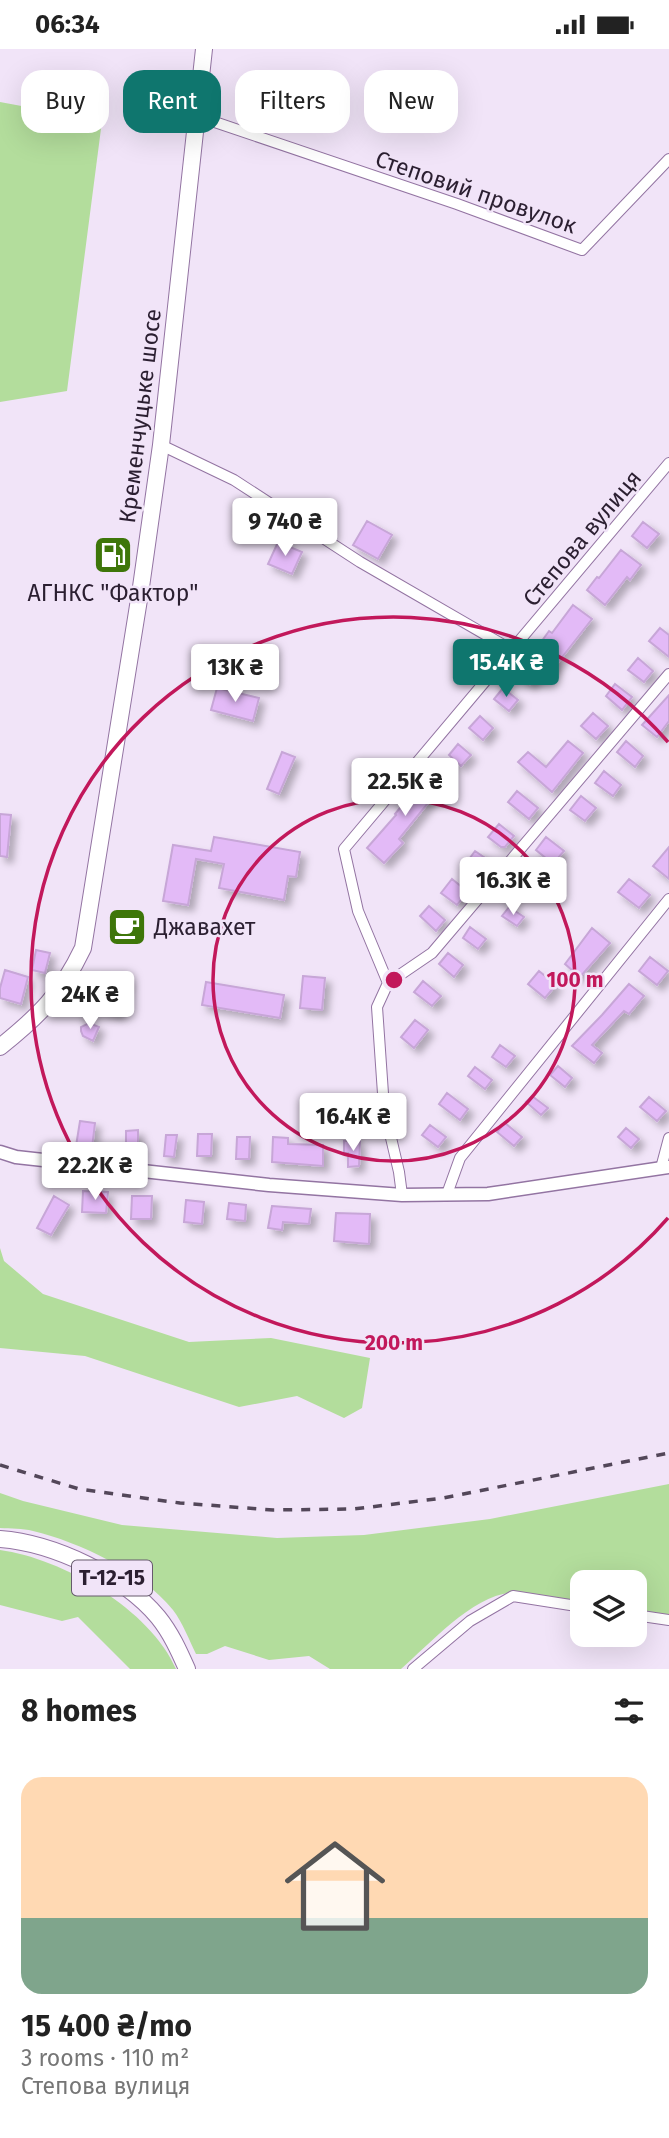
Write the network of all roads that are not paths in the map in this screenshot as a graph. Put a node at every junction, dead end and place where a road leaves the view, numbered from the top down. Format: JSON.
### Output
{"nodes":[{"id":1,"x":204,"y":49,"type":"edge"},
{"id":2,"x":202,"y":70,"type":"edge"},
{"id":3,"x":221,"y":124,"type":"edge"},
{"id":4,"x":195,"y":133,"type":"edge"},
{"id":5,"x":669,"y":159,"type":"edge"},
{"id":6,"x":161,"y":445,"type":"junction"},
{"id":7,"x":669,"y":463,"type":"edge"},
{"id":8,"x":512,"y":650,"type":"junction"},
{"id":9,"x":669,"y":674,"type":"edge"},
{"id":10,"x":669,"y":899,"type":"edge"},
{"id":11,"x":388,"y":983,"type":"junction"},
{"id":12,"x":0,"y":1047,"type":"edge"},
{"id":13,"x":669,"y":1138,"type":"edge"},
{"id":14,"x":0,"y":1152,"type":"edge"},
{"id":15,"x":665,"y":1167,"type":"edge"},
{"id":16,"x":447,"y":1194,"type":"junction"},
{"id":17,"x":402,"y":1195,"type":"junction"},
{"id":18,"x":0,"y":1539,"type":"edge"},
{"id":19,"x":570,"y":1605,"type":"edge"},
{"id":20,"x":647,"y":1617,"type":"edge"},
{"id":21,"x":669,"y":1621,"type":"edge"},
{"id":22,"x":187,"y":1669,"type":"edge"},
{"id":23,"x":412,"y":1669,"type":"edge"}],
"edges":[{"from":1,"to":2,"type":"highway","name":"Кременчуцьке шосе"},
{"from":3,"to":5,"type":"street","name":"Степовий провулок"},
{"from":4,"to":6,"type":"highway","name":"Кременчуцьке шосе"},
{"from":6,"to":8,"type":"street"},
{"from":6,"to":12,"type":"highway","name":"Кременчуцьке шосе"},
{"from":7,"to":8,"type":"street","name":"Степова вулиця"},
{"from":8,"to":11,"type":"street","name":"Степова вулиця"},
{"from":9,"to":11,"type":"street"},
{"from":10,"to":16,"type":"street"},
{"from":11,"to":17,"type":"street"},
{"from":13,"to":15,"type":"street"},
{"from":14,"to":17,"type":"street"},
{"from":15,"to":16,"type":"street"},
{"from":16,"to":17,"type":"street"},
{"from":18,"to":22,"type":"highway","number":"Т-12-15"},
{"from":19,"to":23,"type":"street"},
{"from":20,"to":21,"type":"street"}]}
